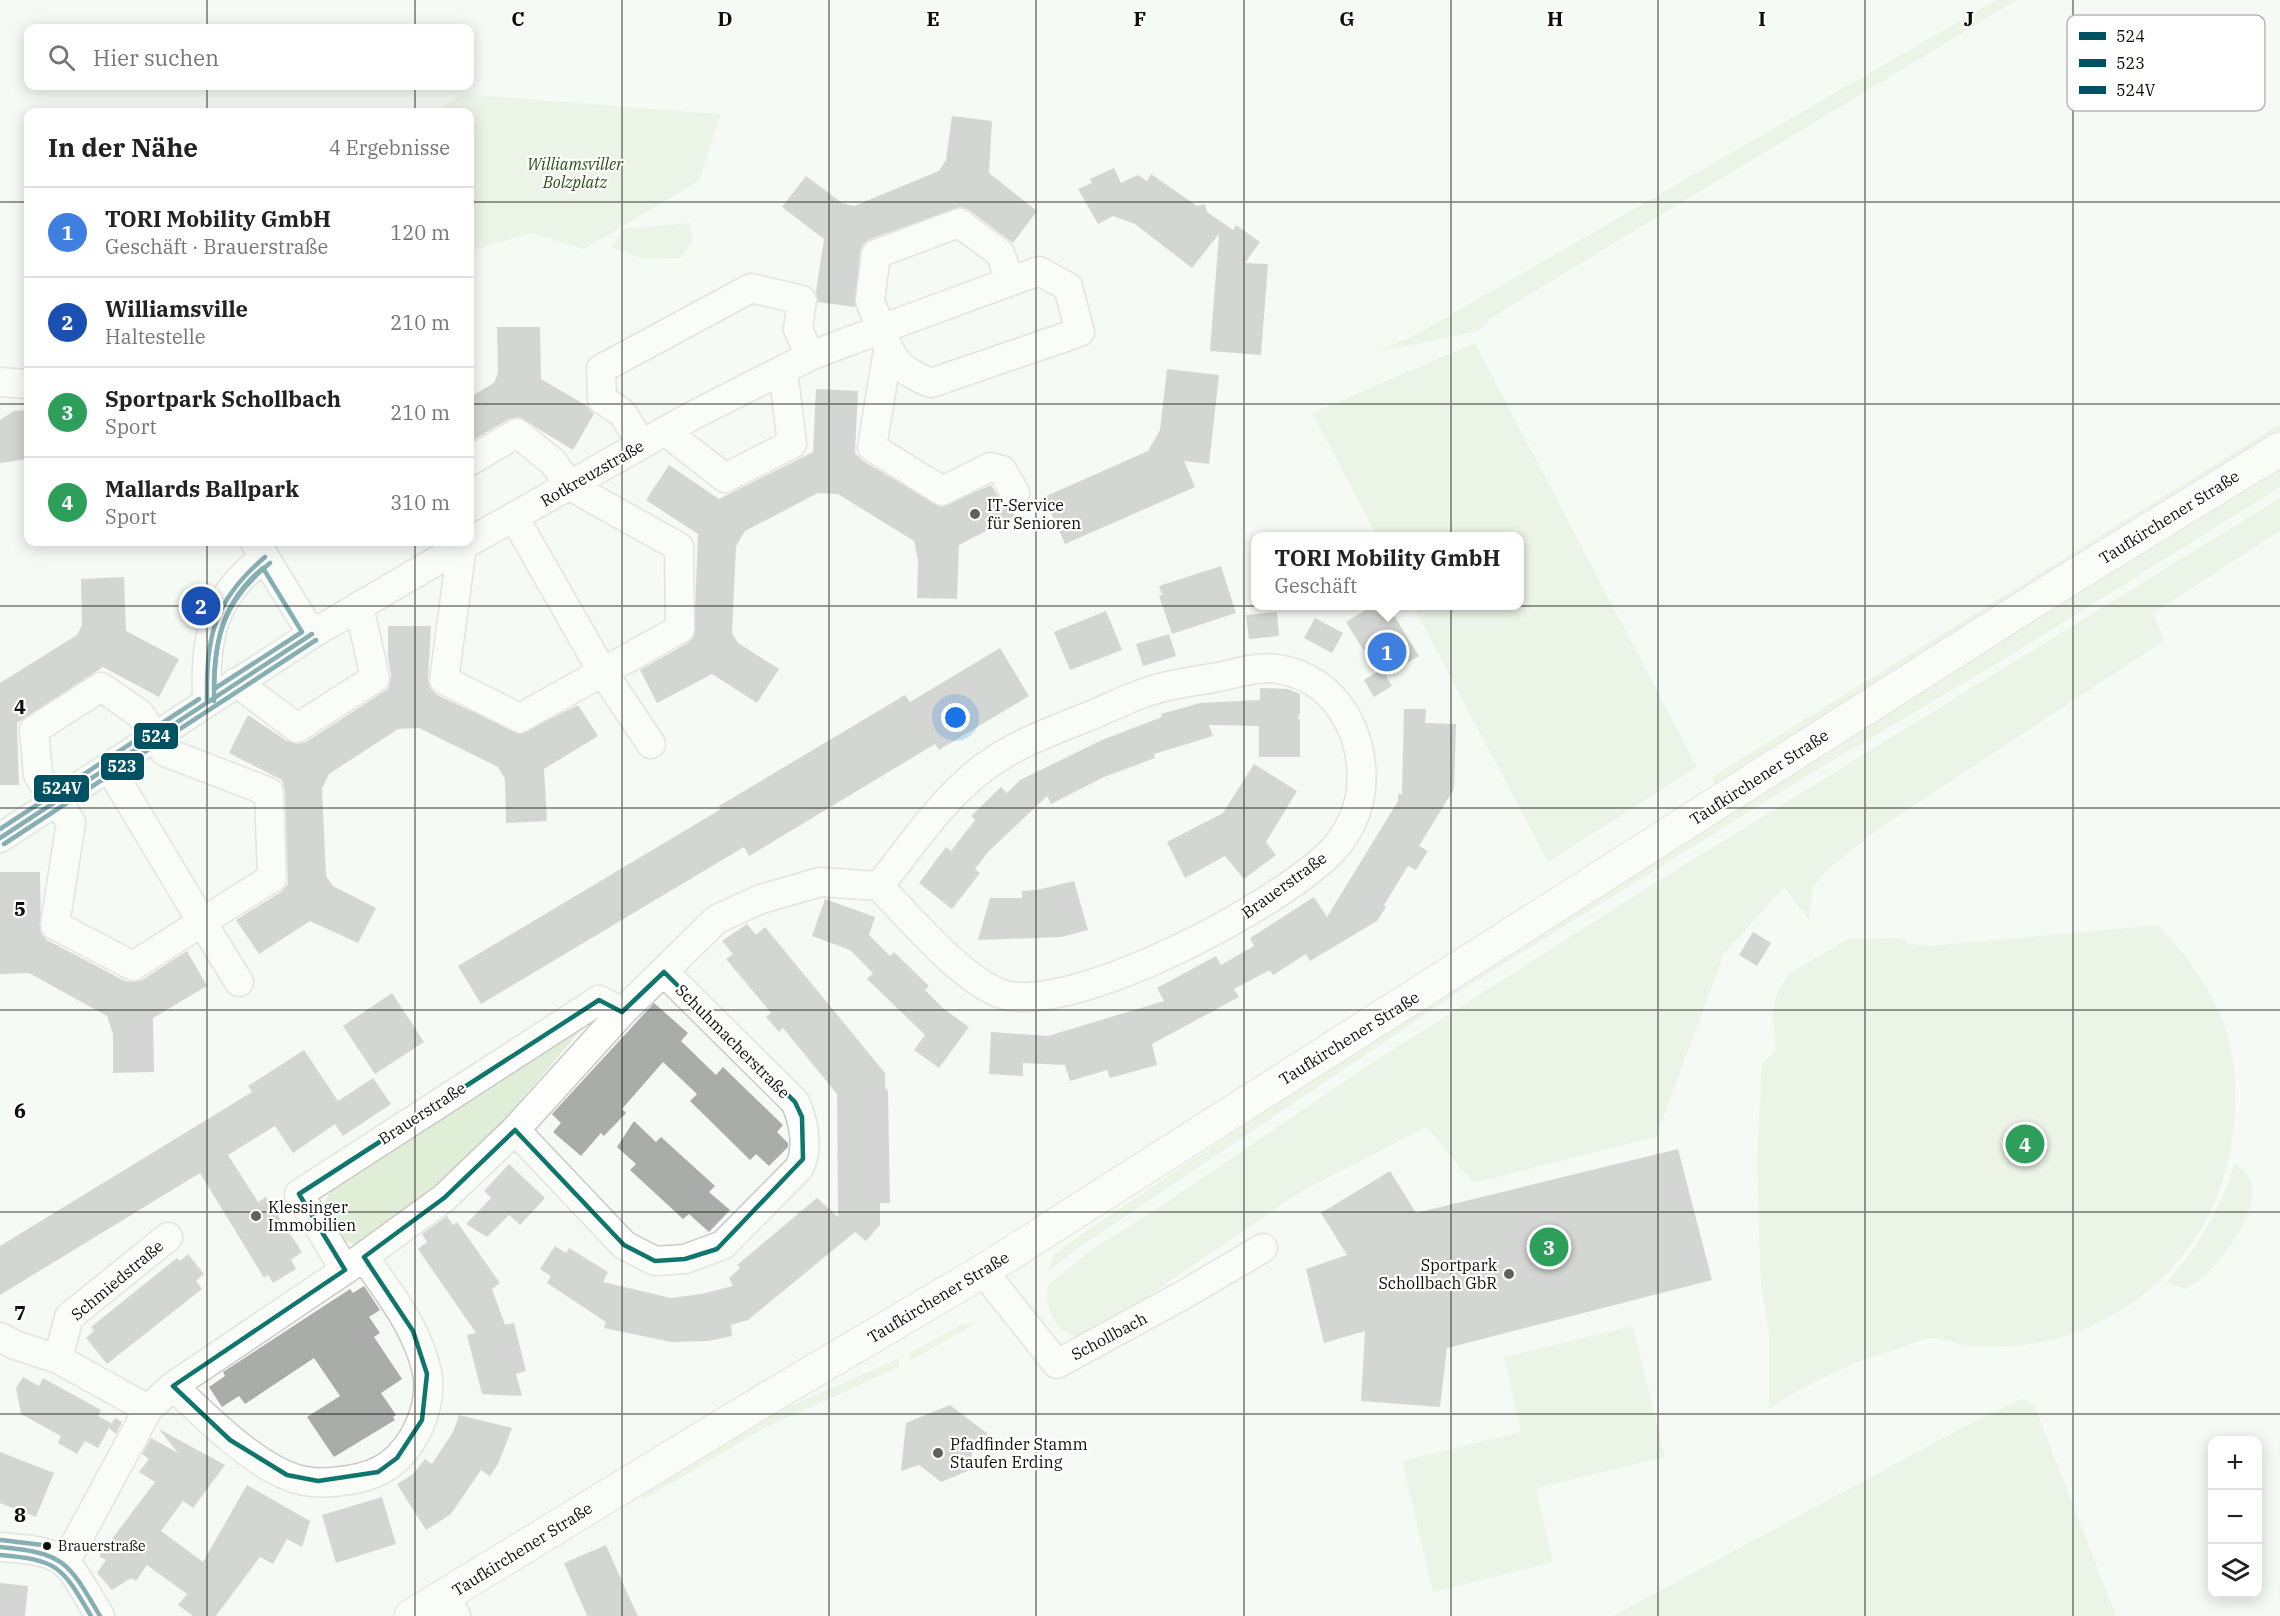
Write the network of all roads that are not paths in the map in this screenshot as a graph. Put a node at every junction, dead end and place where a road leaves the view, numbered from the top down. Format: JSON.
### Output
{"nodes":[{"id":1,"x":1010,"y":281,"type":"junction"},
{"id":2,"x":885,"y":339,"type":"junction"},
{"id":3,"x":810,"y":356,"type":"junction"},
{"id":4,"x":783,"y":370,"type":"junction"},
{"id":5,"x":0,"y":382,"type":"edge"},
{"id":6,"x":24,"y":384,"type":"edge"},
{"id":7,"x":653,"y":438,"type":"junction"},
{"id":8,"x":2280,"y":449,"type":"edge"},
{"id":9,"x":474,"y":459,"type":"edge"},
{"id":10,"x":570,"y":486,"type":"junction"},
{"id":11,"x":1015,"y":493,"type":"dead end"},
{"id":12,"x":514,"y":517,"type":"junction"},
{"id":13,"x":474,"y":537,"type":"edge"},
{"id":14,"x":457,"y":546,"type":"edge"},
{"id":15,"x":460,"y":546,"type":"edge"},
{"id":16,"x":260,"y":549,"type":"edge"},
{"id":17,"x":359,"y":606,"type":"junction"},
{"id":18,"x":312,"y":634,"type":"junction"},
{"id":19,"x":602,"y":671,"type":"junction"},
{"id":20,"x":236,"y":682,"type":"junction"},
{"id":21,"x":207,"y":701,"type":"junction"},
{"id":22,"x":154,"y":735,"type":"junction"},
{"id":23,"x":651,"y":744,"type":"dead end"},
{"id":24,"x":109,"y":767,"type":"junction"},
{"id":25,"x":57,"y":801,"type":"junction"},
{"id":26,"x":0,"y":838,"type":"edge"},
{"id":27,"x":879,"y":886,"type":"junction"},
{"id":28,"x":202,"y":922,"type":"junction"},
{"id":29,"x":664,"y":972,"type":"junction"},
{"id":30,"x":239,"y":982,"type":"dead end"},
{"id":31,"x":622,"y":1012,"type":"junction"},
{"id":32,"x":514,"y":1130,"type":"junction"},
{"id":33,"x":168,"y":1237,"type":"dead end"},
{"id":34,"x":1263,"y":1248,"type":"dead end"},
{"id":35,"x":355,"y":1264,"type":"junction"},
{"id":36,"x":983,"y":1271,"type":"junction"},
{"id":37,"x":0,"y":1337,"type":"edge"},
{"id":38,"x":58,"y":1359,"type":"junction"},
{"id":39,"x":173,"y":1386,"type":"junction"},
{"id":40,"x":148,"y":1409,"type":"junction"},
{"id":41,"x":0,"y":1547,"type":"edge"},
{"id":42,"x":66,"y":1561,"type":"junction"},
{"id":43,"x":451,"y":1606,"type":"edge"},
{"id":44,"x":100,"y":1616,"type":"edge"},
{"id":45,"x":411,"y":1616,"type":"edge"}],
"edges":[{"from":1,"to":2,"type":"street","name":"Rotkreuzstraße"},
{"from":1,"to":2,"type":"street"},
{"from":1,"to":2,"type":"street","name":"Rotkreuzstraße"},
{"from":2,"to":3,"type":"street","name":"Rotkreuzstraße"},
{"from":2,"to":11,"type":"street"},
{"from":3,"to":4,"type":"street","name":"Rotkreuzstraße"},
{"from":3,"to":7,"type":"street"},
{"from":4,"to":7,"type":"street","name":"Rotkreuzstraße"},
{"from":4,"to":7,"type":"street"},
{"from":5,"to":6,"type":"street"},
{"from":7,"to":10,"type":"street","name":"Rotkreuzstraße"},
{"from":8,"to":36,"type":"main road","name":"Taufkirchener Straße"},
{"from":9,"to":10,"type":"street"},
{"from":10,"to":12,"type":"street","name":"Rotkreuzstraße"},
{"from":10,"to":19,"type":"street"},
{"from":12,"to":13,"type":"street","name":"Rotkreuzstraße"},
{"from":12,"to":19,"type":"street"},
{"from":14,"to":17,"type":"street","name":"Rotkreuzstraße"},
{"from":15,"to":19,"type":"street"},
{"from":16,"to":18,"type":"street"},
{"from":16,"to":21,"type":"street"},
{"from":17,"to":18,"type":"street","name":"Rotkreuzstraße"},
{"from":17,"to":20,"type":"street"},
{"from":18,"to":20,"type":"street","name":"Rotkreuzstraße"},
{"from":19,"to":23,"type":"street"},
{"from":20,"to":21,"type":"street","name":"Rotkreuzstraße"},
{"from":21,"to":22,"type":"street","name":"Rotkreuzstraße"},
{"from":22,"to":24,"type":"street","name":"Rotkreuzstraße"},
{"from":22,"to":25,"type":"street"},
{"from":22,"to":28,"type":"street"},
{"from":24,"to":25,"type":"street","name":"Rotkreuzstraße"},
{"from":24,"to":28,"type":"street"},
{"from":25,"to":26,"type":"street","name":"Rotkreuzstraße"},
{"from":25,"to":28,"type":"street"},
{"from":27,"to":27,"type":"street","name":"Brauerstraße"},
{"from":27,"to":29,"type":"street"},
{"from":28,"to":30,"type":"street"},
{"from":29,"to":31,"type":"street"},
{"from":29,"to":32,"type":"street","name":"Schuhmacherstraße"},
{"from":31,"to":32,"type":"street"},
{"from":31,"to":35,"type":"street","name":"Brauerstraße"},
{"from":32,"to":35,"type":"street"},
{"from":33,"to":38,"type":"street","name":"Schmiedstraße"},
{"from":34,"to":36,"type":"street","name":"Schollbach"},
{"from":35,"to":39,"type":"street"},
{"from":35,"to":39,"type":"street"},
{"from":36,"to":43,"type":"main road","name":"Taufkirchener Straße"},
{"from":37,"to":38,"type":"street"},
{"from":38,"to":40,"type":"street"},
{"from":39,"to":40,"type":"street"},
{"from":40,"to":42,"type":"street"},
{"from":41,"to":42,"type":"street"},
{"from":42,"to":44,"type":"street"},
{"from":43,"to":45,"type":"main road","name":"Taufkirchener Straße"}]}
